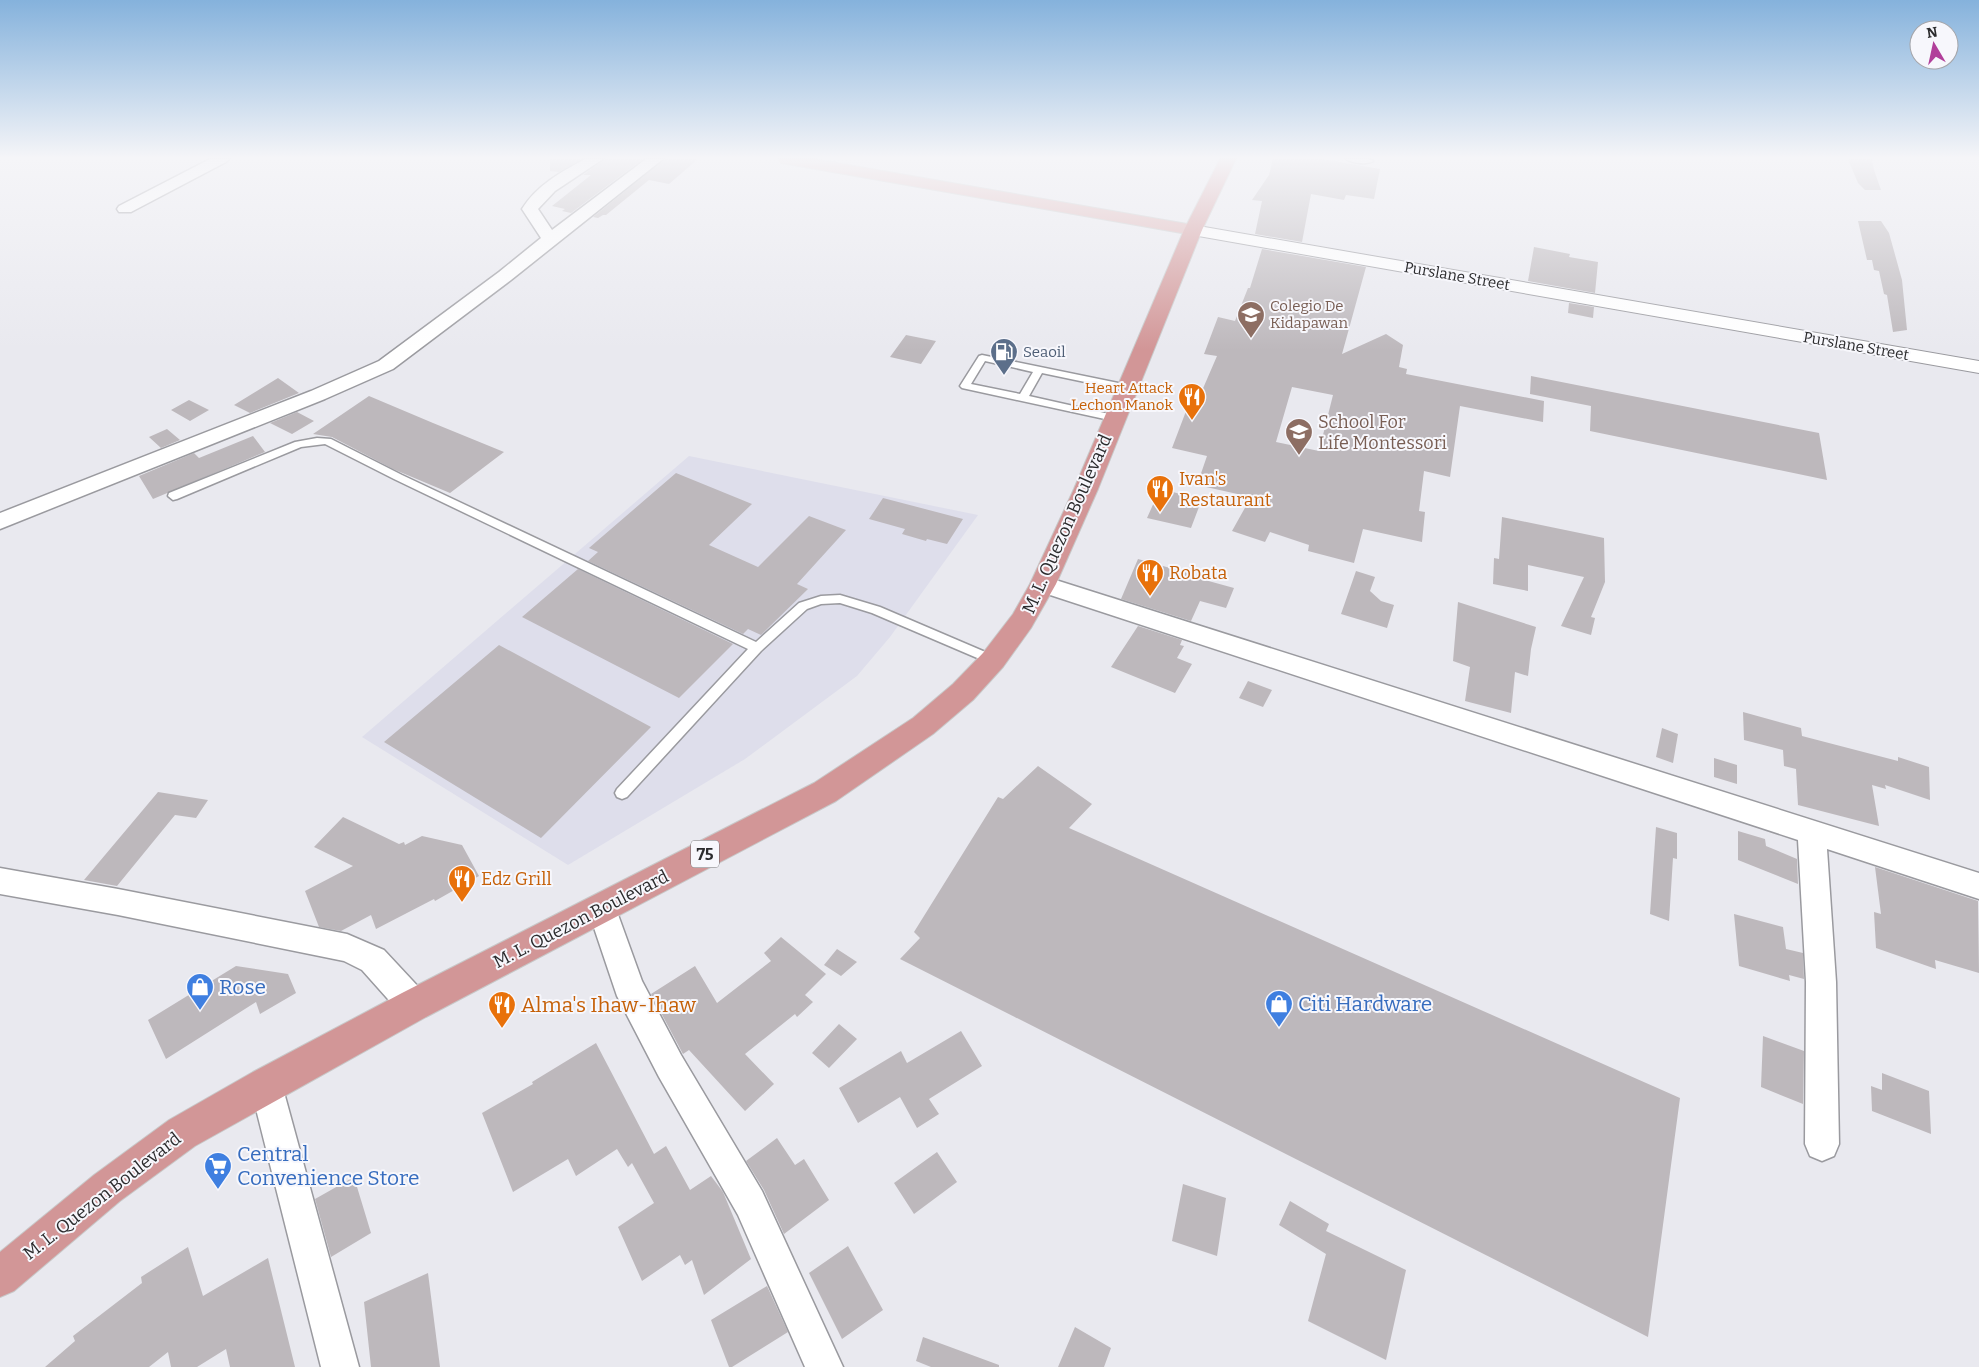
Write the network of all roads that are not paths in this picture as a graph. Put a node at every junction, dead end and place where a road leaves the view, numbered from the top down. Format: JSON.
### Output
{"nodes":[{"id":1,"x":538,"y":223,"type":"edge"},
{"id":2,"x":571,"y":223,"type":"edge"},
{"id":3,"x":1152,"y":223,"type":"edge"},
{"id":4,"x":1197,"y":223,"type":"edge"},
{"id":5,"x":1193,"y":230,"type":"junction"},
{"id":6,"x":550,"y":239,"type":"junction"},
{"id":7,"x":1979,"y":367,"type":"edge"},
{"id":8,"x":1039,"y":370,"type":"junction"},
{"id":9,"x":1128,"y":388,"type":"junction"},
{"id":10,"x":1023,"y":398,"type":"junction"},
{"id":11,"x":1114,"y":418,"type":"junction"},
{"id":12,"x":173,"y":496,"type":"dead end"},
{"id":13,"x":0,"y":521,"type":"edge"},
{"id":14,"x":1043,"y":584,"type":"junction"},
{"id":15,"x":757,"y":648,"type":"junction"},
{"id":16,"x":993,"y":660,"type":"junction"},
{"id":17,"x":622,"y":793,"type":"dead end"},
{"id":18,"x":1812,"y":833,"type":"junction"},
{"id":19,"x":0,"y":881,"type":"edge"},
{"id":20,"x":1979,"y":886,"type":"edge"},
{"id":21,"x":602,"y":907,"type":"junction"},
{"id":22,"x":414,"y":1006,"type":"junction"},
{"id":23,"x":266,"y":1084,"type":"junction"},
{"id":24,"x":1822,"y":1144,"type":"dead end"},
{"id":25,"x":0,"y":1277,"type":"edge"},
{"id":26,"x":340,"y":1367,"type":"edge"},
{"id":27,"x":824,"y":1367,"type":"edge"}],
"edges":[{"from":1,"to":6,"type":"street"},
{"from":2,"to":6,"type":"street"},
{"from":3,"to":5,"type":"main road","name":"Purslane Street"},
{"from":4,"to":5,"type":"highway","name":"M. L. Quezon Boulevard","number":"75"},
{"from":5,"to":7,"type":"street","name":"Purslane Street"},
{"from":5,"to":9,"type":"highway","name":"M. L. Quezon Boulevard","number":"75"},
{"from":6,"to":13,"type":"street"},
{"from":8,"to":9,"type":"lane"},
{"from":8,"to":10,"type":"lane"},
{"from":8,"to":10,"type":"lane"},
{"from":9,"to":11,"type":"highway","name":"M. L. Quezon Boulevard","number":"75"},
{"from":10,"to":11,"type":"lane"},
{"from":11,"to":14,"type":"highway","name":"M. L. Quezon Boulevard","number":"75"},
{"from":12,"to":15,"type":"lane"},
{"from":14,"to":16,"type":"highway","name":"M. L. Quezon Boulevard","number":"75"},
{"from":14,"to":18,"type":"street"},
{"from":15,"to":16,"type":"lane"},
{"from":15,"to":17,"type":"lane"},
{"from":16,"to":21,"type":"highway","name":"M. L. Quezon Boulevard","number":"75"},
{"from":18,"to":20,"type":"street"},
{"from":18,"to":24,"type":"street"},
{"from":19,"to":22,"type":"street"},
{"from":21,"to":22,"type":"highway","name":"M. L. Quezon Boulevard","number":"75"},
{"from":21,"to":27,"type":"street"},
{"from":22,"to":23,"type":"highway","name":"M. L. Quezon Boulevard","number":"75"},
{"from":23,"to":25,"type":"highway","name":"M. L. Quezon Boulevard","number":"75"},
{"from":23,"to":26,"type":"street"}]}
